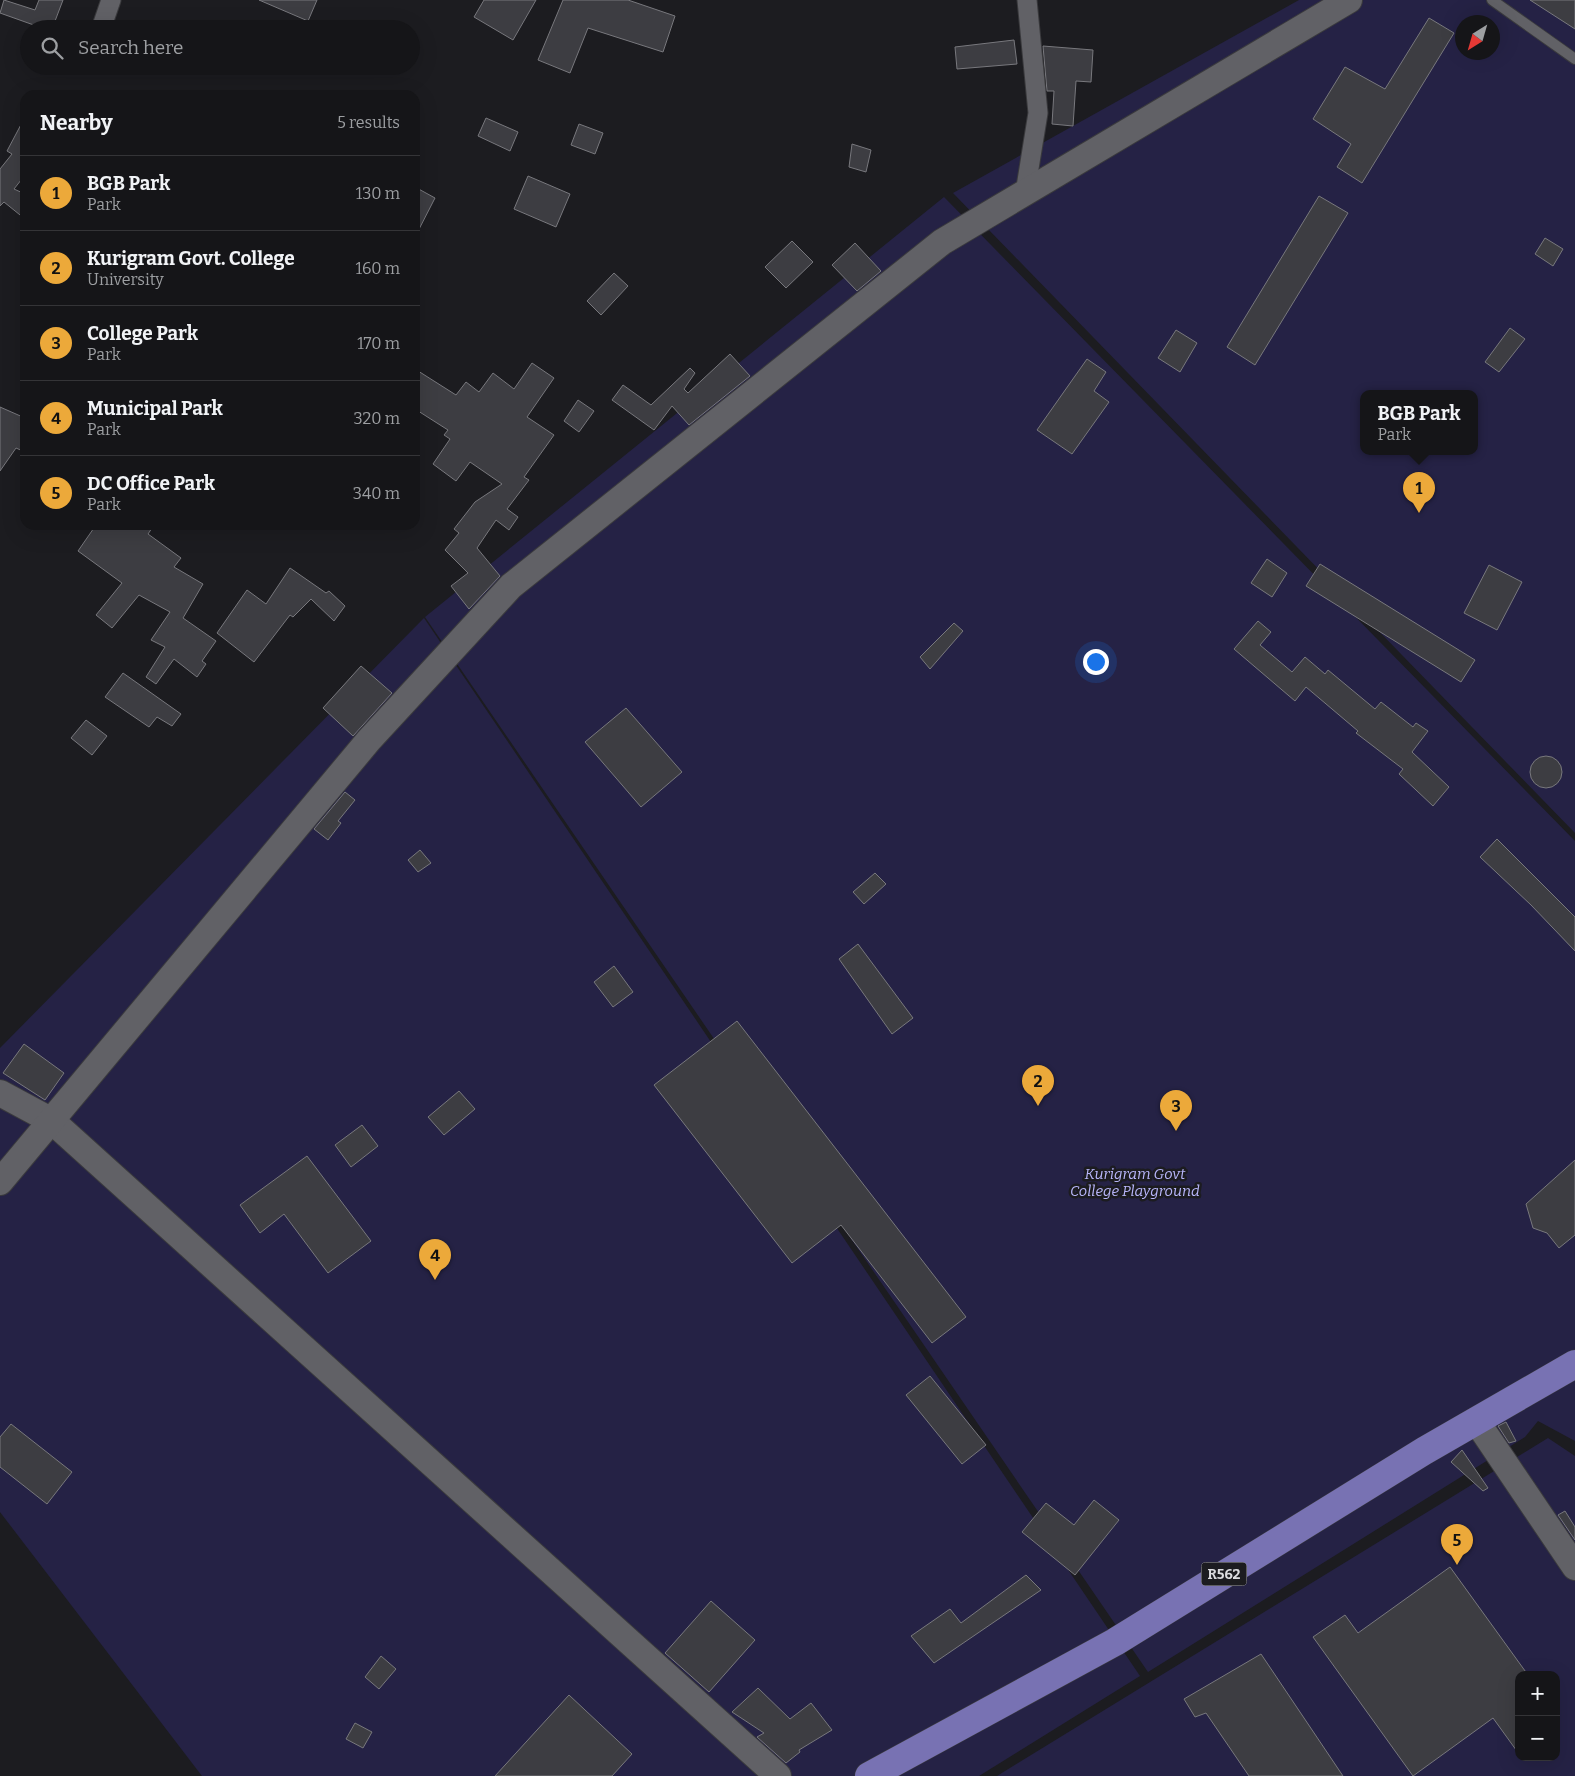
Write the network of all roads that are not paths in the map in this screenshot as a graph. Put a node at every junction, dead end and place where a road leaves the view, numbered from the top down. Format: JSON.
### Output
{"nodes":[{"id":1,"x":111,"y":0,"type":"edge"},
{"id":2,"x":1026,"y":0,"type":"edge"},
{"id":3,"x":1348,"y":0,"type":"edge"},
{"id":4,"x":1492,"y":0,"type":"edge"},
{"id":5,"x":104,"y":20,"type":"edge"},
{"id":6,"x":1575,"y":59,"type":"edge"},
{"id":7,"x":1025,"y":193,"type":"junction"},
{"id":8,"x":0,"y":1093,"type":"edge"},
{"id":9,"x":52,"y":1121,"type":"junction"},
{"id":10,"x":0,"y":1182,"type":"edge"},
{"id":11,"x":1575,"y":1364,"type":"edge"},
{"id":12,"x":1477,"y":1422,"type":"junction"},
{"id":13,"x":1575,"y":1567,"type":"edge"},
{"id":14,"x":778,"y":1776,"type":"edge"},
{"id":15,"x":869,"y":1776,"type":"edge"}],
"edges":[{"from":1,"to":5,"type":"street"},
{"from":2,"to":7,"type":"street"},
{"from":3,"to":7,"type":"street"},
{"from":4,"to":6,"type":"lane"},
{"from":7,"to":9,"type":"street"},
{"from":8,"to":9,"type":"street"},
{"from":9,"to":10,"type":"street"},
{"from":9,"to":14,"type":"street"},
{"from":11,"to":12,"type":"main road","number":"R562"},
{"from":12,"to":13,"type":"street"},
{"from":12,"to":15,"type":"main road","number":"R562"}]}
